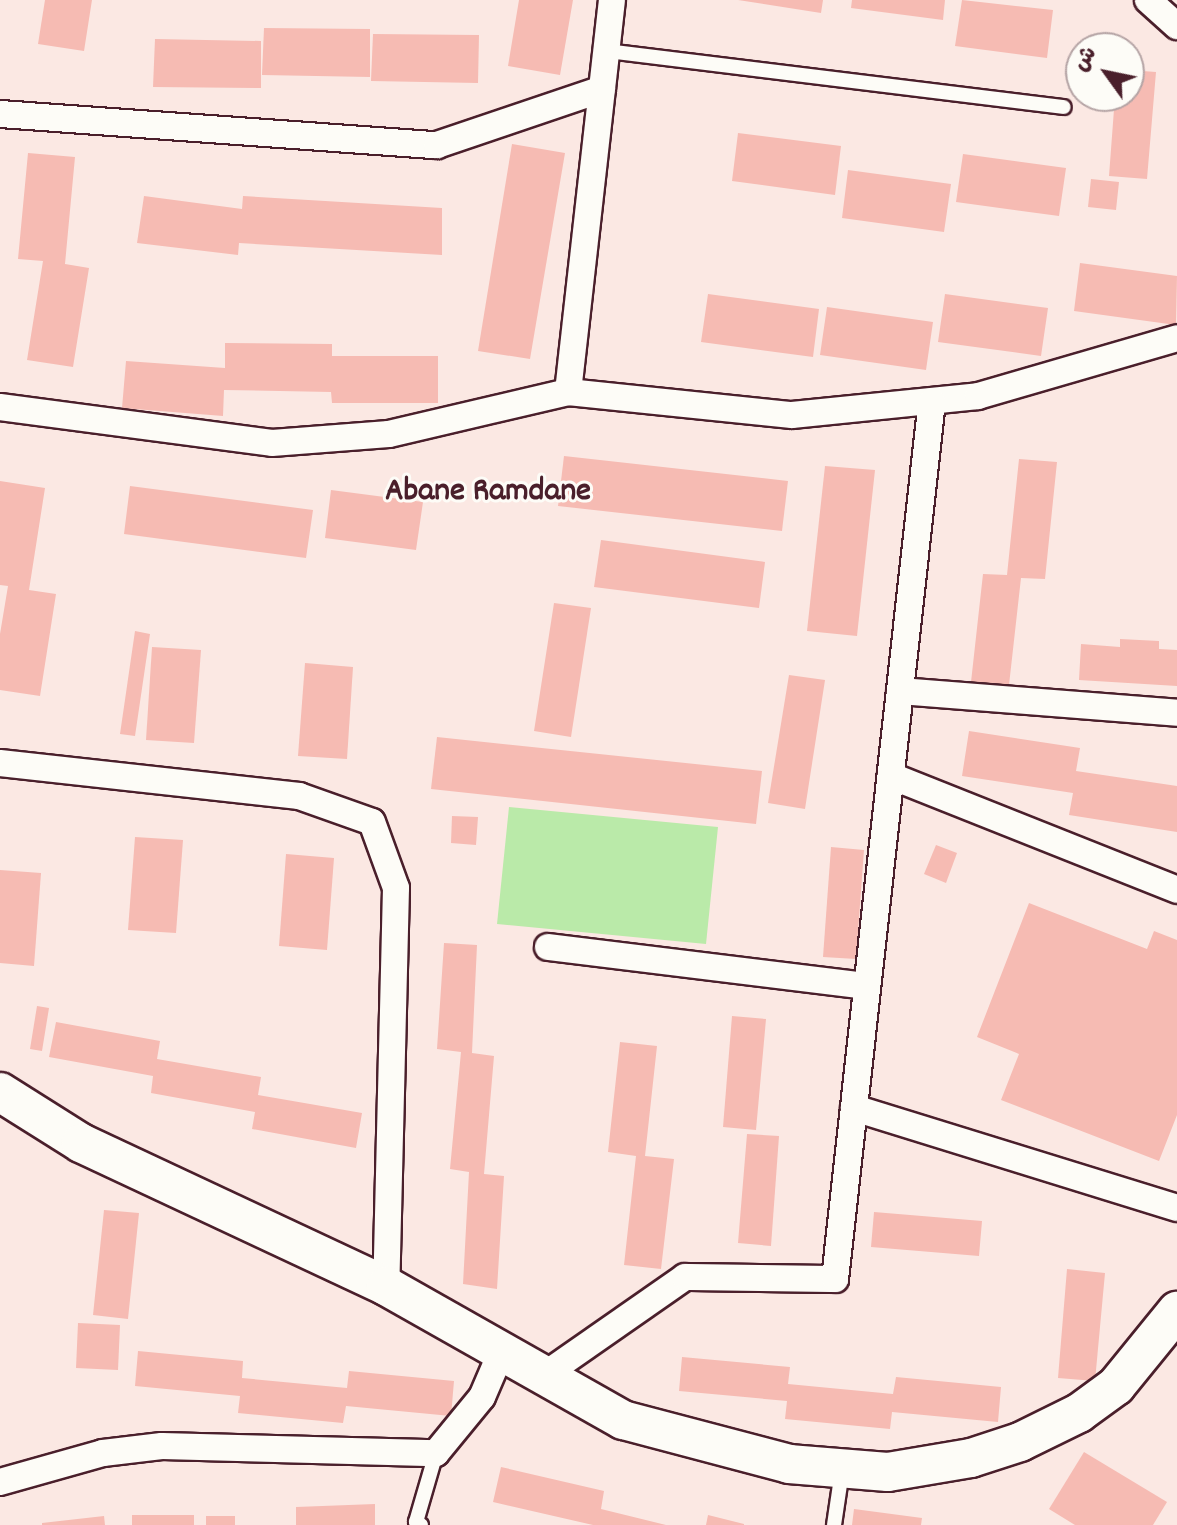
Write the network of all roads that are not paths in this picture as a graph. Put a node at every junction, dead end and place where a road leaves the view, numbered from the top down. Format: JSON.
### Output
{"nodes":[{"id":1,"x":612,"y":0,"type":"edge"},
{"id":2,"x":1148,"y":0,"type":"edge"},
{"id":3,"x":1177,"y":26,"type":"edge"},
{"id":4,"x":607,"y":51,"type":"junction"},
{"id":5,"x":602,"y":89,"type":"junction"},
{"id":6,"x":1064,"y":107,"type":"dead end"},
{"id":7,"x":0,"y":114,"type":"edge"},
{"id":8,"x":1177,"y":338,"type":"edge"},
{"id":9,"x":568,"y":392,"type":"junction"},
{"id":10,"x":932,"y":401,"type":"junction"},
{"id":11,"x":0,"y":407,"type":"edge"},
{"id":12,"x":900,"y":691,"type":"junction"},
{"id":13,"x":1177,"y":713,"type":"edge"},
{"id":14,"x":0,"y":763,"type":"edge"},
{"id":15,"x":891,"y":776,"type":"junction"},
{"id":16,"x":1177,"y":890,"type":"edge"},
{"id":17,"x":548,"y":947,"type":"dead end"},
{"id":18,"x":867,"y":986,"type":"junction"},
{"id":19,"x":0,"y":1092,"type":"edge"},
{"id":20,"x":854,"y":1108,"type":"junction"},
{"id":21,"x":1177,"y":1208,"type":"edge"},
{"id":22,"x":386,"y":1286,"type":"junction"},
{"id":23,"x":1177,"y":1311,"type":"edge"},
{"id":24,"x":503,"y":1348,"type":"junction"},
{"id":25,"x":546,"y":1374,"type":"junction"},
{"id":26,"x":436,"y":1453,"type":"junction"},
{"id":27,"x":842,"y":1471,"type":"junction"},
{"id":28,"x":0,"y":1482,"type":"edge"},
{"id":29,"x":417,"y":1524,"type":"edge"},
{"id":30,"x":834,"y":1525,"type":"edge"}],
"edges":[{"from":1,"to":4,"type":"street"},
{"from":2,"to":3,"type":"street"},
{"from":4,"to":5,"type":"street"},
{"from":4,"to":6,"type":"lane"},
{"from":5,"to":7,"type":"street"},
{"from":5,"to":9,"type":"street"},
{"from":8,"to":10,"type":"street"},
{"from":9,"to":10,"type":"street"},
{"from":9,"to":11,"type":"street"},
{"from":10,"to":12,"type":"street"},
{"from":12,"to":13,"type":"street"},
{"from":12,"to":15,"type":"street"},
{"from":14,"to":22,"type":"street"},
{"from":15,"to":16,"type":"street"},
{"from":15,"to":18,"type":"street"},
{"from":17,"to":18,"type":"street"},
{"from":18,"to":20,"type":"street"},
{"from":19,"to":22,"type":"street"},
{"from":20,"to":21,"type":"street"},
{"from":20,"to":25,"type":"street"},
{"from":22,"to":24,"type":"street"},
{"from":23,"to":27,"type":"street"},
{"from":24,"to":25,"type":"street"},
{"from":24,"to":26,"type":"street"},
{"from":25,"to":27,"type":"street"},
{"from":26,"to":28,"type":"street"},
{"from":26,"to":29,"type":"lane"},
{"from":27,"to":30,"type":"lane"}]}
